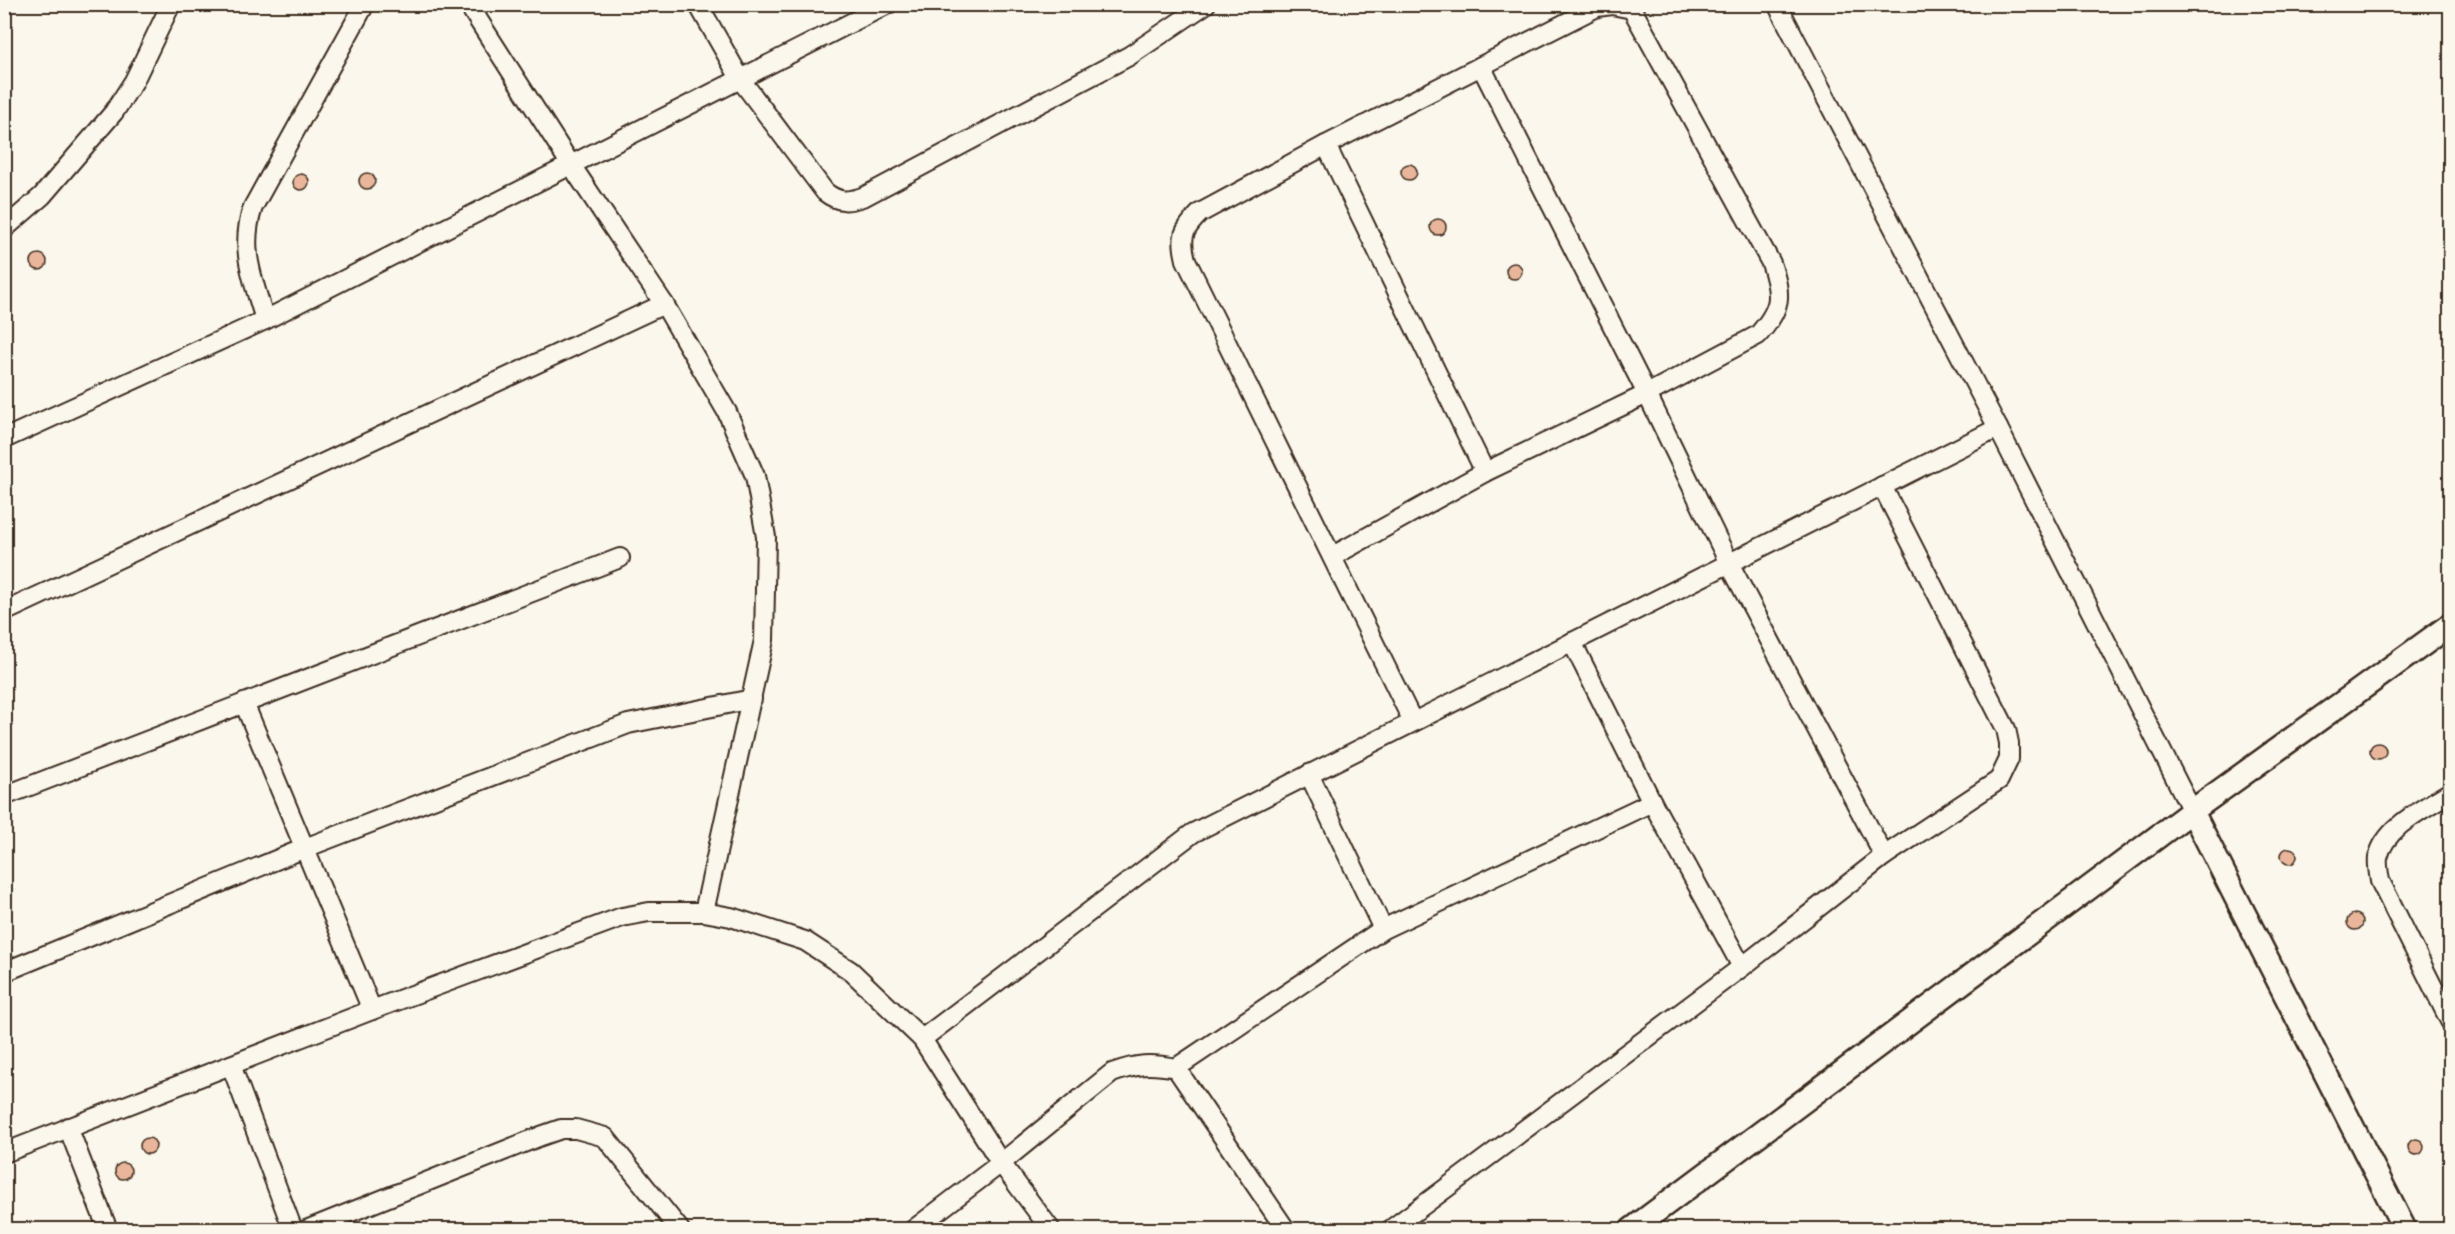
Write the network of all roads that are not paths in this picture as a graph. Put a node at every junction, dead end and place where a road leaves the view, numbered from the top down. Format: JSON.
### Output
{"nodes":[{"id":1,"x":171,"y":4,"type":"edge"},
{"id":2,"x":365,"y":4,"type":"edge"},
{"id":3,"x":468,"y":4,"type":"edge"},
{"id":4,"x":698,"y":4,"type":"edge"},
{"id":5,"x":888,"y":4,"type":"edge"},
{"id":6,"x":1206,"y":4,"type":"edge"},
{"id":7,"x":1777,"y":4,"type":"edge"},
{"id":8,"x":1481,"y":66,"type":"junction"},
{"id":9,"x":741,"y":80,"type":"junction"},
{"id":10,"x":1326,"y":145,"type":"junction"},
{"id":11,"x":572,"y":165,"type":"junction"},
{"id":12,"x":4,"y":230,"type":"edge"},
{"id":13,"x":664,"y":304,"type":"junction"},
{"id":14,"x":265,"y":320,"type":"junction"},
{"id":15,"x":1647,"y":394,"type":"junction"},
{"id":16,"x":1998,"y":428,"type":"junction"},
{"id":17,"x":4,"y":439,"type":"edge"},
{"id":18,"x":1485,"y":472,"type":"junction"},
{"id":19,"x":1882,"y":486,"type":"junction"},
{"id":20,"x":1333,"y":556,"type":"junction"},
{"id":21,"x":620,"y":558,"type":"dead end"},
{"id":22,"x":1730,"y":563,"type":"junction"},
{"id":23,"x":4,"y":612,"type":"edge"},
{"id":24,"x":2451,"y":625,"type":"edge"},
{"id":25,"x":1572,"y":642,"type":"junction"},
{"id":26,"x":752,"y":699,"type":"junction"},
{"id":27,"x":244,"y":703,"type":"junction"},
{"id":28,"x":1413,"y":722,"type":"junction"},
{"id":29,"x":1309,"y":774,"type":"junction"},
{"id":30,"x":2451,"y":792,"type":"edge"},
{"id":31,"x":4,"y":796,"type":"edge"},
{"id":32,"x":1652,"y":802,"type":"junction"},
{"id":33,"x":2192,"y":811,"type":"junction"},
{"id":34,"x":305,"y":848,"type":"junction"},
{"id":35,"x":1884,"y":856,"type":"junction"},
{"id":36,"x":704,"y":912,"type":"junction"},
{"id":37,"x":1383,"y":929,"type":"junction"},
{"id":38,"x":1742,"y":968,"type":"junction"},
{"id":39,"x":4,"y":972,"type":"edge"},
{"id":40,"x":372,"y":1010,"type":"junction"},
{"id":41,"x":2451,"y":1021,"type":"edge"},
{"id":42,"x":922,"y":1039,"type":"junction"},
{"id":43,"x":231,"y":1065,"type":"junction"},
{"id":44,"x":1176,"y":1068,"type":"junction"},
{"id":45,"x":69,"y":1127,"type":"junction"},
{"id":46,"x":4,"y":1153,"type":"edge"},
{"id":47,"x":1001,"y":1163,"type":"junction"},
{"id":48,"x":108,"y":1230,"type":"edge"},
{"id":49,"x":293,"y":1230,"type":"edge"},
{"id":50,"x":306,"y":1230,"type":"edge"},
{"id":51,"x":680,"y":1230,"type":"edge"},
{"id":52,"x":913,"y":1230,"type":"edge"},
{"id":53,"x":1051,"y":1230,"type":"edge"},
{"id":54,"x":1286,"y":1230,"type":"edge"},
{"id":55,"x":1390,"y":1230,"type":"edge"},
{"id":56,"x":1630,"y":1230,"type":"edge"},
{"id":57,"x":2406,"y":1230,"type":"edge"}],
"edges":[{"from":1,"to":12,"type":"street"},
{"from":2,"to":14,"type":"street"},
{"from":3,"to":11,"type":"street"},
{"from":4,"to":9,"type":"street"},
{"from":5,"to":9,"type":"street"},
{"from":6,"to":9,"type":"street"},
{"from":7,"to":16,"type":"street"},
{"from":8,"to":10,"type":"street"},
{"from":8,"to":15,"type":"street"},
{"from":8,"to":15,"type":"street"},
{"from":9,"to":11,"type":"street"},
{"from":10,"to":18,"type":"street"},
{"from":10,"to":20,"type":"street"},
{"from":11,"to":13,"type":"street"},
{"from":11,"to":14,"type":"street"},
{"from":13,"to":23,"type":"street"},
{"from":13,"to":26,"type":"street"},
{"from":14,"to":17,"type":"street"},
{"from":15,"to":18,"type":"street"},
{"from":15,"to":22,"type":"street"},
{"from":16,"to":19,"type":"street"},
{"from":16,"to":33,"type":"street"},
{"from":18,"to":20,"type":"street"},
{"from":19,"to":22,"type":"street"},
{"from":19,"to":35,"type":"street"},
{"from":20,"to":28,"type":"street"},
{"from":21,"to":27,"type":"street"},
{"from":22,"to":25,"type":"street"},
{"from":22,"to":35,"type":"street"},
{"from":24,"to":33,"type":"street"},
{"from":25,"to":28,"type":"street"},
{"from":25,"to":32,"type":"street"},
{"from":26,"to":34,"type":"street"},
{"from":26,"to":36,"type":"street"},
{"from":27,"to":31,"type":"street"},
{"from":27,"to":34,"type":"street"},
{"from":28,"to":29,"type":"street"},
{"from":29,"to":37,"type":"street"},
{"from":29,"to":42,"type":"street"},
{"from":30,"to":41,"type":"street"},
{"from":32,"to":37,"type":"street"},
{"from":32,"to":38,"type":"street"},
{"from":33,"to":56,"type":"street"},
{"from":33,"to":57,"type":"street"},
{"from":34,"to":39,"type":"street"},
{"from":34,"to":40,"type":"street"},
{"from":35,"to":38,"type":"street"},
{"from":36,"to":40,"type":"street"},
{"from":36,"to":42,"type":"street"},
{"from":37,"to":44,"type":"street"},
{"from":38,"to":55,"type":"street"},
{"from":40,"to":43,"type":"street"},
{"from":42,"to":47,"type":"street"},
{"from":43,"to":45,"type":"street"},
{"from":43,"to":49,"type":"street"},
{"from":44,"to":47,"type":"street"},
{"from":44,"to":54,"type":"street"},
{"from":45,"to":46,"type":"street"},
{"from":45,"to":48,"type":"street"},
{"from":47,"to":52,"type":"street"},
{"from":47,"to":53,"type":"street"},
{"from":50,"to":51,"type":"street"}]}
